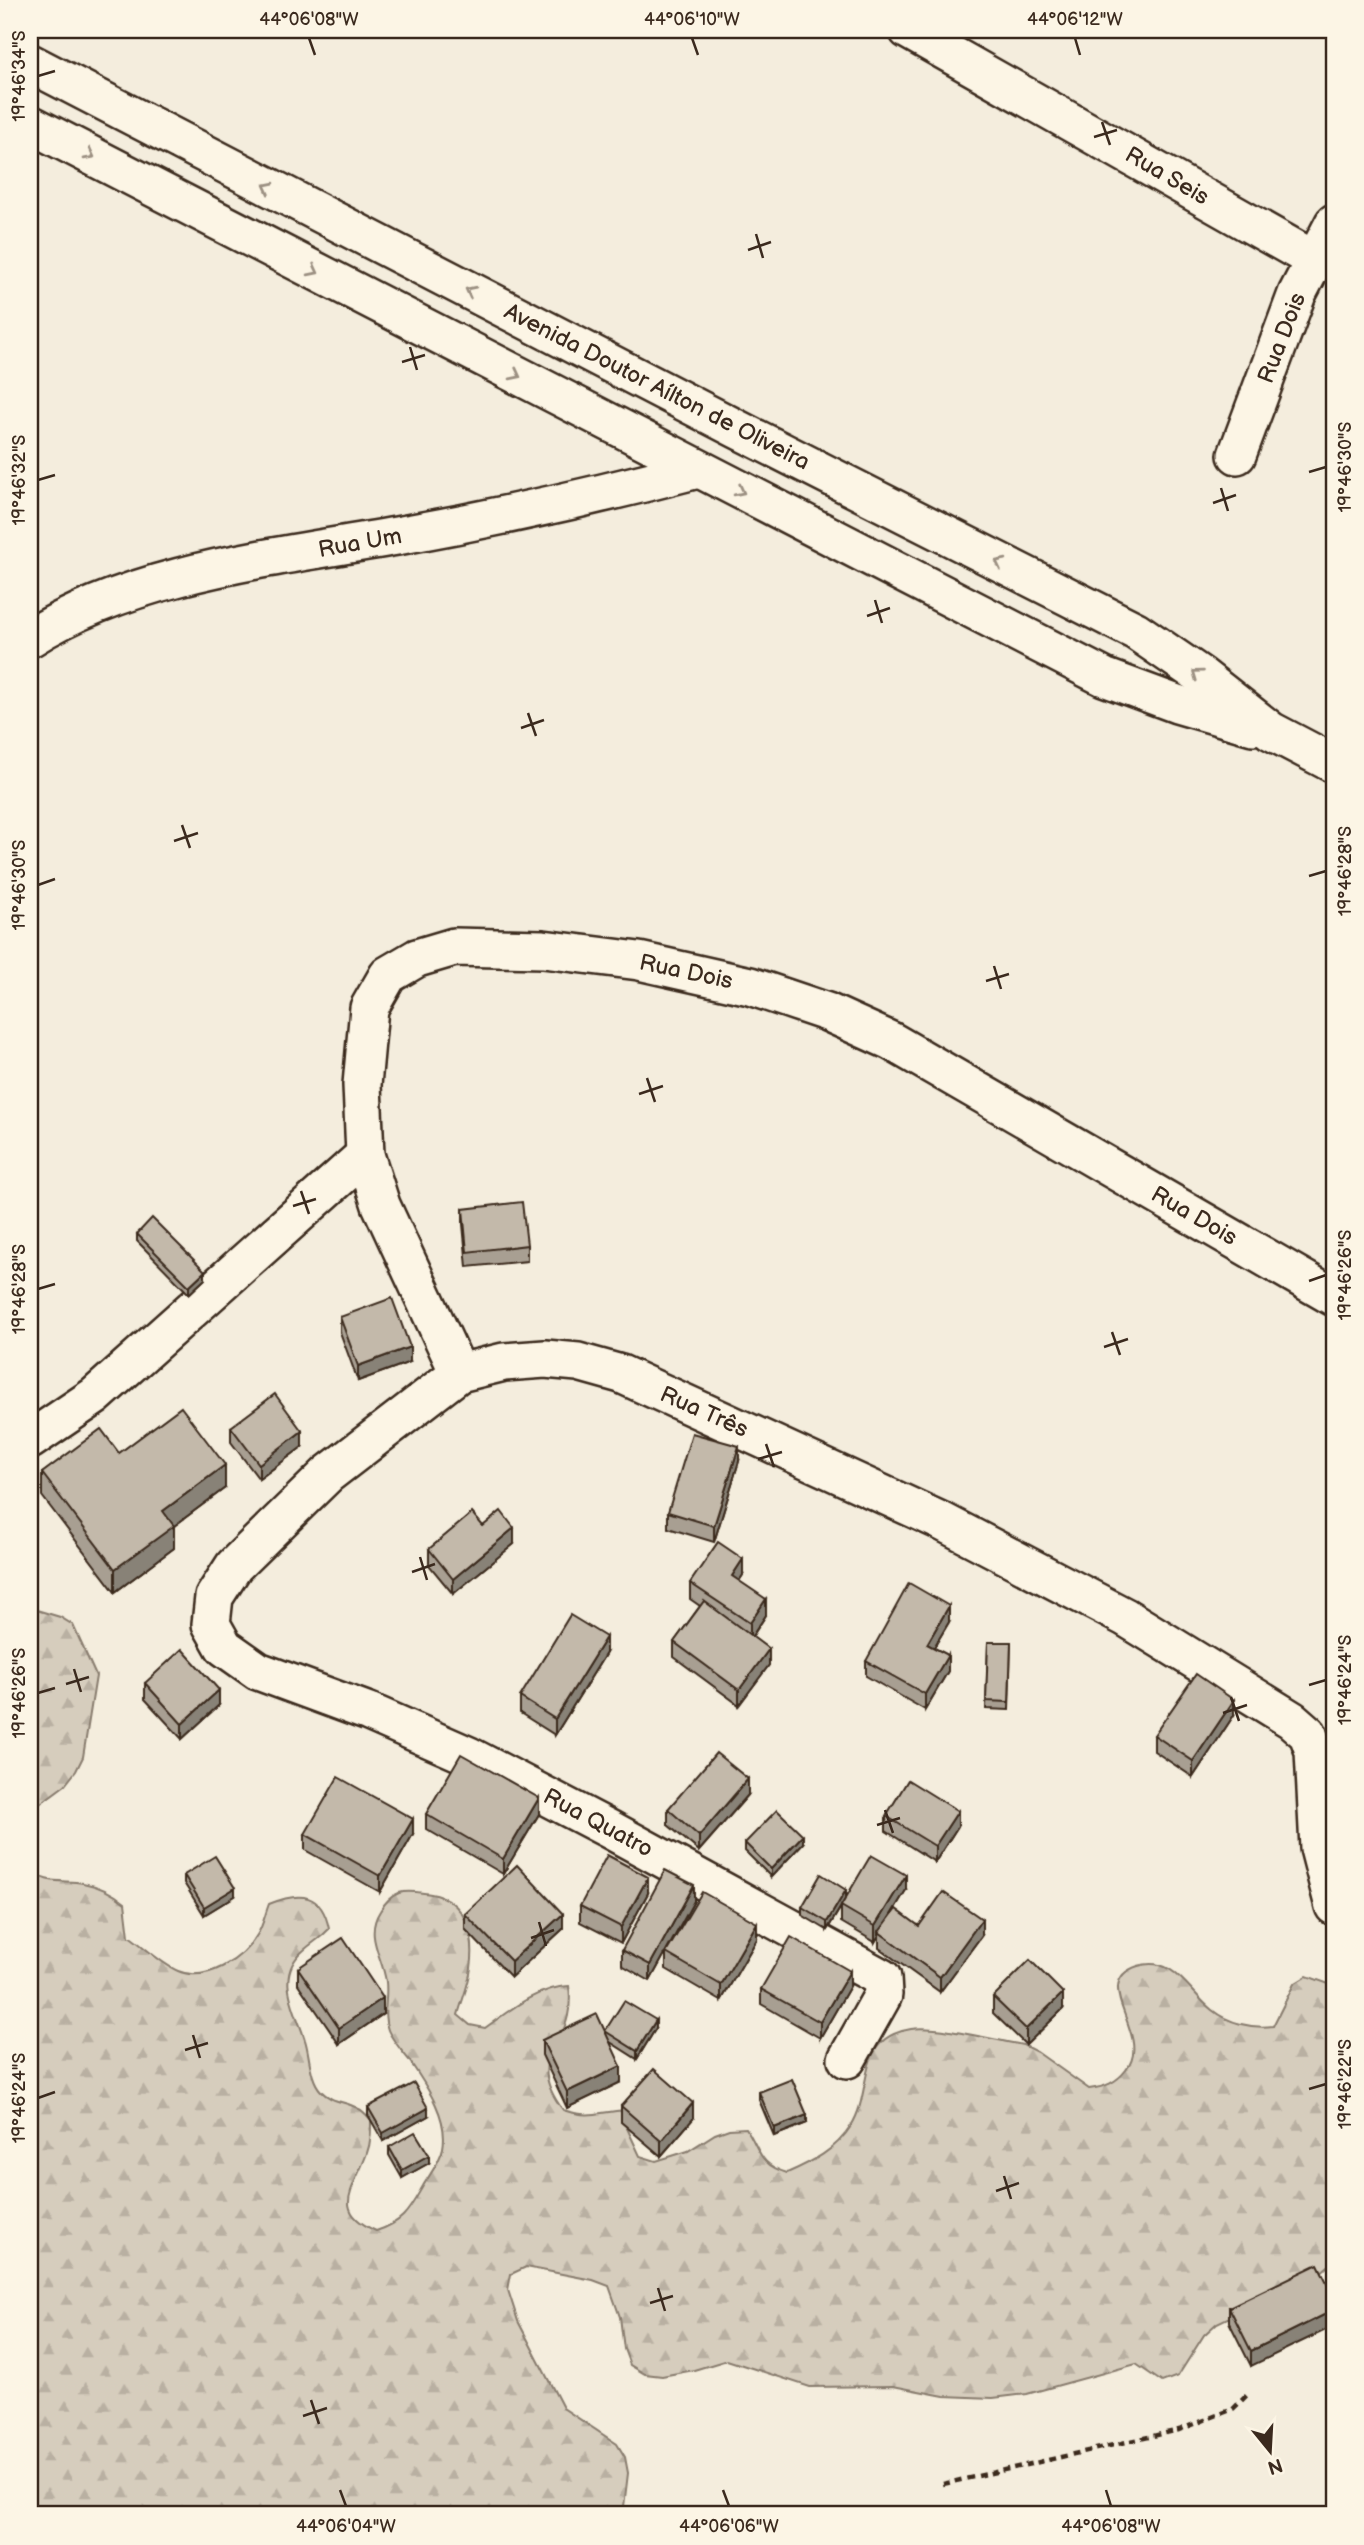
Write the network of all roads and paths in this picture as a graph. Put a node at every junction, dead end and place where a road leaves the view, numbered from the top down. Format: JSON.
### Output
{"nodes":[{"id":1,"x":928,"y":34,"type":"edge"},
{"id":2,"x":30,"y":63,"type":"edge"},
{"id":3,"x":30,"y":124,"type":"edge"},
{"id":4,"x":1334,"y":223,"type":"edge"},
{"id":5,"x":1316,"y":261,"type":"junction"},
{"id":6,"x":1237,"y":455,"type":"dead end"},
{"id":7,"x":698,"y":469,"type":"junction"},
{"id":8,"x":30,"y":638,"type":"edge"},
{"id":9,"x":1271,"y":731,"type":"junction"},
{"id":10,"x":1334,"y":764,"type":"edge"},
{"id":11,"x":365,"y":1155,"type":"junction"},
{"id":12,"x":1334,"y":1297,"type":"edge"},
{"id":13,"x":459,"y":1373,"type":"junction"},
{"id":14,"x":30,"y":1440,"type":"edge"},
{"id":15,"x":223,"y":1647,"type":"joint"},
{"id":16,"x":1334,"y":1906,"type":"edge"},
{"id":17,"x":847,"y":2059,"type":"dead end"},
{"id":18,"x":1249,"y":2393,"type":"dead end"},
{"id":19,"x":943,"y":2484,"type":"dead end"}],
"edges":[{"from":1,"to":5,"type":"street","name":"Rua Seis"},
{"from":9,"to":2,"type":"street","name":"Avenida Doutor Aílton de Oliveira","one_way":true},
{"from":3,"to":7,"type":"street","name":"Avenida Doutor Aílton de Oliveira","one_way":true},
{"from":4,"to":5,"type":"street","name":"Rua Dois"},
{"from":5,"to":6,"type":"street","name":"Rua Dois"},
{"from":7,"to":8,"type":"street","name":"Rua Um"},
{"from":7,"to":9,"type":"street","name":"Avenida Doutor Aílton de Oliveira","one_way":true},
{"from":9,"to":10,"type":"street","name":"Avenida Doutor Aílton de Oliveira"},
{"from":11,"to":12,"type":"street","name":"Rua Dois"},
{"from":11,"to":13,"type":"street","name":"Rua Dois"},
{"from":11,"to":14,"type":"street"},
{"from":13,"to":15,"type":"street","name":"Rua Três"},
{"from":13,"to":16,"type":"street","name":"Rua Três"},
{"from":15,"to":17,"type":"street","name":"Rua Quatro"},
{"from":18,"to":19,"type":"path"}]}
